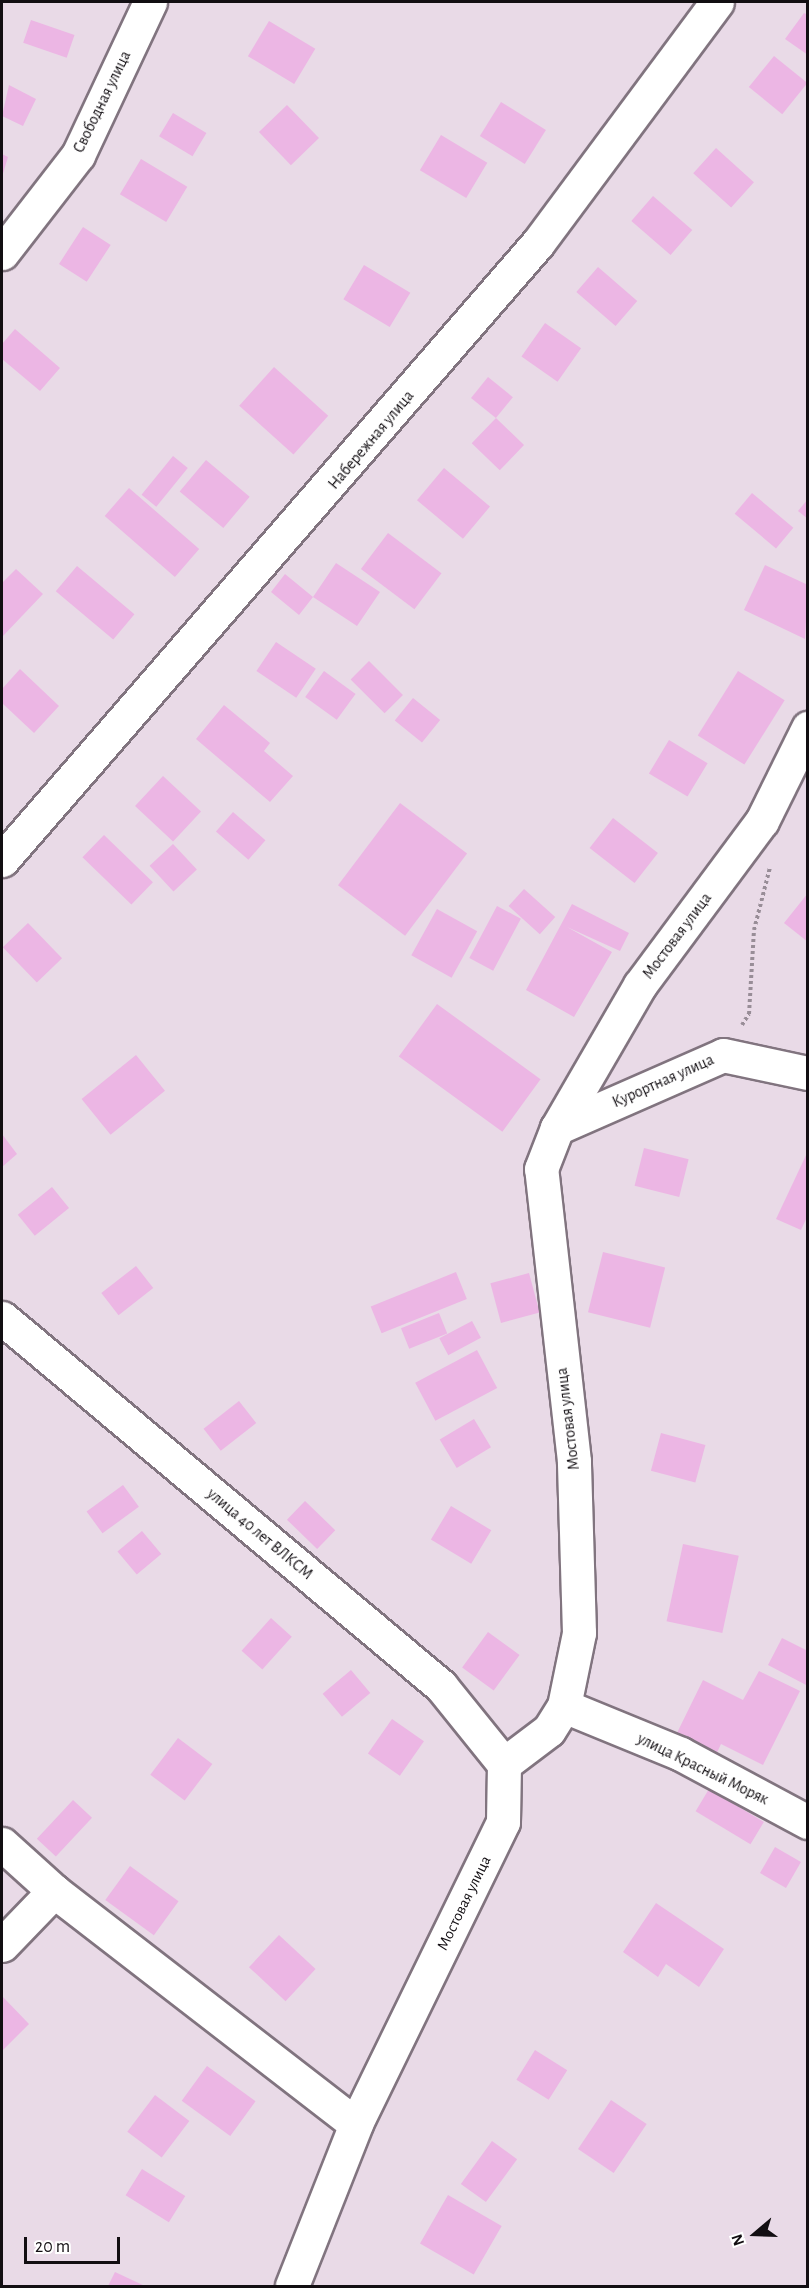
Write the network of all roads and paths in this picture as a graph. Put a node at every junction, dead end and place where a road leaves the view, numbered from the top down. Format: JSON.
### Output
{"nodes":[{"id":1,"x":150,"y":2,"type":"edge"},
{"id":2,"x":717,"y":2,"type":"edge"},
{"id":3,"x":2,"y":253,"type":"edge"},
{"id":4,"x":807,"y":728,"type":"edge"},
{"id":5,"x":762,"y":822,"type":"junction"},
{"id":6,"x":2,"y":860,"type":"edge"},
{"id":7,"x":723,"y":1055,"type":"junction"},
{"id":8,"x":807,"y":1073,"type":"edge"},
{"id":9,"x":557,"y":1128,"type":"junction"},
{"id":10,"x":2,"y":1318,"type":"edge"},
{"id":11,"x":564,"y":1706,"type":"junction"},
{"id":12,"x":504,"y":1764,"type":"junction"},
{"id":13,"x":807,"y":1822,"type":"edge"},
{"id":14,"x":2,"y":1844,"type":"edge"},
{"id":15,"x":54,"y":1891,"type":"junction"},
{"id":16,"x":2,"y":1945,"type":"edge"},
{"id":17,"x":356,"y":2124,"type":"junction"},
{"id":18,"x":292,"y":2286,"type":"edge"}],
"edges":[{"from":1,"to":3,"type":"street","name":"Свободная улица"},
{"from":2,"to":6,"type":"street","name":"Набережная улица"},
{"from":4,"to":5,"type":"street","name":"Мостовая улица"},
{"from":5,"to":7,"type":"path"},
{"from":5,"to":9,"type":"street","name":"Мостовая улица"},
{"from":7,"to":8,"type":"street","name":"Курортная улица"},
{"from":7,"to":9,"type":"street","name":"Курортная улица"},
{"from":9,"to":11,"type":"street","name":"Мостовая улица"},
{"from":10,"to":12,"type":"street","name":"улица 40 лет ВЛКСМ"},
{"from":11,"to":12,"type":"street","name":"Мостовая улица"},
{"from":11,"to":13,"type":"street","name":"улица Красный Моряк"},
{"from":12,"to":17,"type":"street","name":"Мостовая улица"},
{"from":14,"to":15,"type":"street"},
{"from":15,"to":16,"type":"street"},
{"from":15,"to":17,"type":"street"},
{"from":17,"to":18,"type":"street","name":"Мостовая улица"}]}
